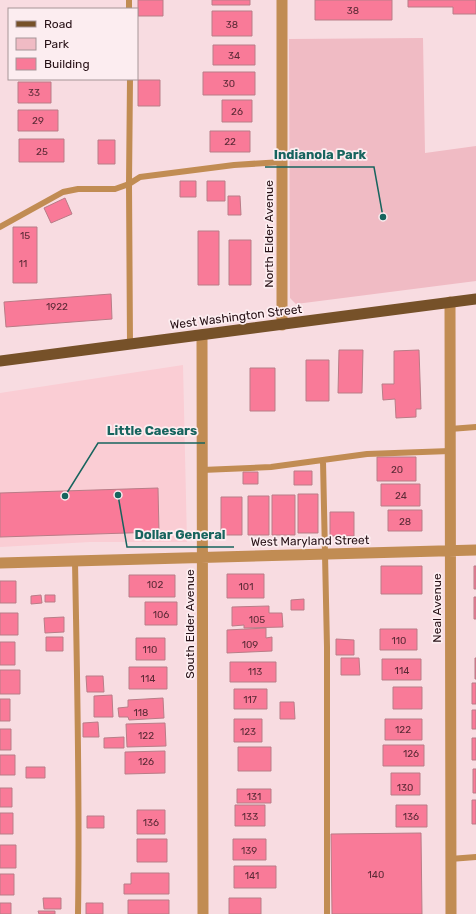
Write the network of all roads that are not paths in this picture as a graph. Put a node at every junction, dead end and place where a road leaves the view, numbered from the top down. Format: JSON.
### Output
{"nodes":[{"id":1,"x":282,"y":0,"type":"edge"},
{"id":2,"x":130,"y":80,"type":"edge"},
{"id":3,"x":282,"y":162,"type":"junction"},
{"id":4,"x":129,"y":184,"type":"junction"},
{"id":5,"x":0,"y":227,"type":"edge"},
{"id":6,"x":476,"y":299,"type":"edge"},
{"id":7,"x":450,"y":302,"type":"junction"},
{"id":8,"x":282,"y":325,"type":"junction"},
{"id":9,"x":202,"y":335,"type":"junction"},
{"id":10,"x":130,"y":344,"type":"junction"},
{"id":11,"x":0,"y":361,"type":"edge"},
{"id":12,"x":476,"y":427,"type":"edge"},
{"id":13,"x":450,"y":429,"type":"junction"},
{"id":14,"x":450,"y":451,"type":"junction"},
{"id":15,"x":323,"y":461,"type":"junction"},
{"id":16,"x":202,"y":470,"type":"junction"},
{"id":17,"x":476,"y":550,"type":"edge"},
{"id":18,"x":450,"y":551,"type":"junction"},
{"id":19,"x":325,"y":554,"type":"junction"},
{"id":20,"x":202,"y":557,"type":"junction"},
{"id":21,"x":75,"y":560,"type":"junction"},
{"id":22,"x":0,"y":563,"type":"edge"},
{"id":23,"x":476,"y":858,"type":"edge"},
{"id":24,"x":450,"y":859,"type":"junction"},
{"id":25,"x":78,"y":914,"type":"edge"},
{"id":26,"x":203,"y":914,"type":"edge"},
{"id":27,"x":327,"y":914,"type":"edge"},
{"id":28,"x":451,"y":914,"type":"edge"}],
"edges":[{"from":1,"to":3,"type":"street","name":"North Elder Avenue"},
{"from":2,"to":4,"type":"lane"},
{"from":3,"to":4,"type":"lane"},
{"from":3,"to":8,"type":"street","name":"North Elder Avenue"},
{"from":4,"to":5,"type":"lane"},
{"from":4,"to":10,"type":"lane"},
{"from":6,"to":7,"type":"main road","name":"West Washington Street"},
{"from":7,"to":8,"type":"main road","name":"West Washington Street"},
{"from":7,"to":13,"type":"street","name":"Neal Avenue"},
{"from":8,"to":9,"type":"main road","name":"West Washington Street"},
{"from":9,"to":10,"type":"main road","name":"West Washington Street"},
{"from":9,"to":16,"type":"street","name":"South Elder Avenue"},
{"from":10,"to":11,"type":"main road","name":"West Washington Street"},
{"from":12,"to":13,"type":"lane"},
{"from":13,"to":14,"type":"street","name":"Neal Avenue"},
{"from":14,"to":15,"type":"lane"},
{"from":14,"to":18,"type":"street","name":"Neal Avenue"},
{"from":15,"to":16,"type":"lane"},
{"from":15,"to":19,"type":"lane"},
{"from":16,"to":20,"type":"street","name":"South Elder Avenue"},
{"from":17,"to":18,"type":"street","name":"West Maryland Street"},
{"from":18,"to":19,"type":"street","name":"West Maryland Street"},
{"from":18,"to":24,"type":"street","name":"Neal Avenue"},
{"from":19,"to":20,"type":"street","name":"West Maryland Street"},
{"from":19,"to":27,"type":"lane"},
{"from":20,"to":21,"type":"street","name":"West Maryland Street"},
{"from":20,"to":26,"type":"street","name":"South Elder Avenue"},
{"from":21,"to":22,"type":"street","name":"West Maryland Street"},
{"from":21,"to":25,"type":"lane"},
{"from":23,"to":24,"type":"lane"},
{"from":24,"to":28,"type":"street","name":"Neal Avenue"}]}
